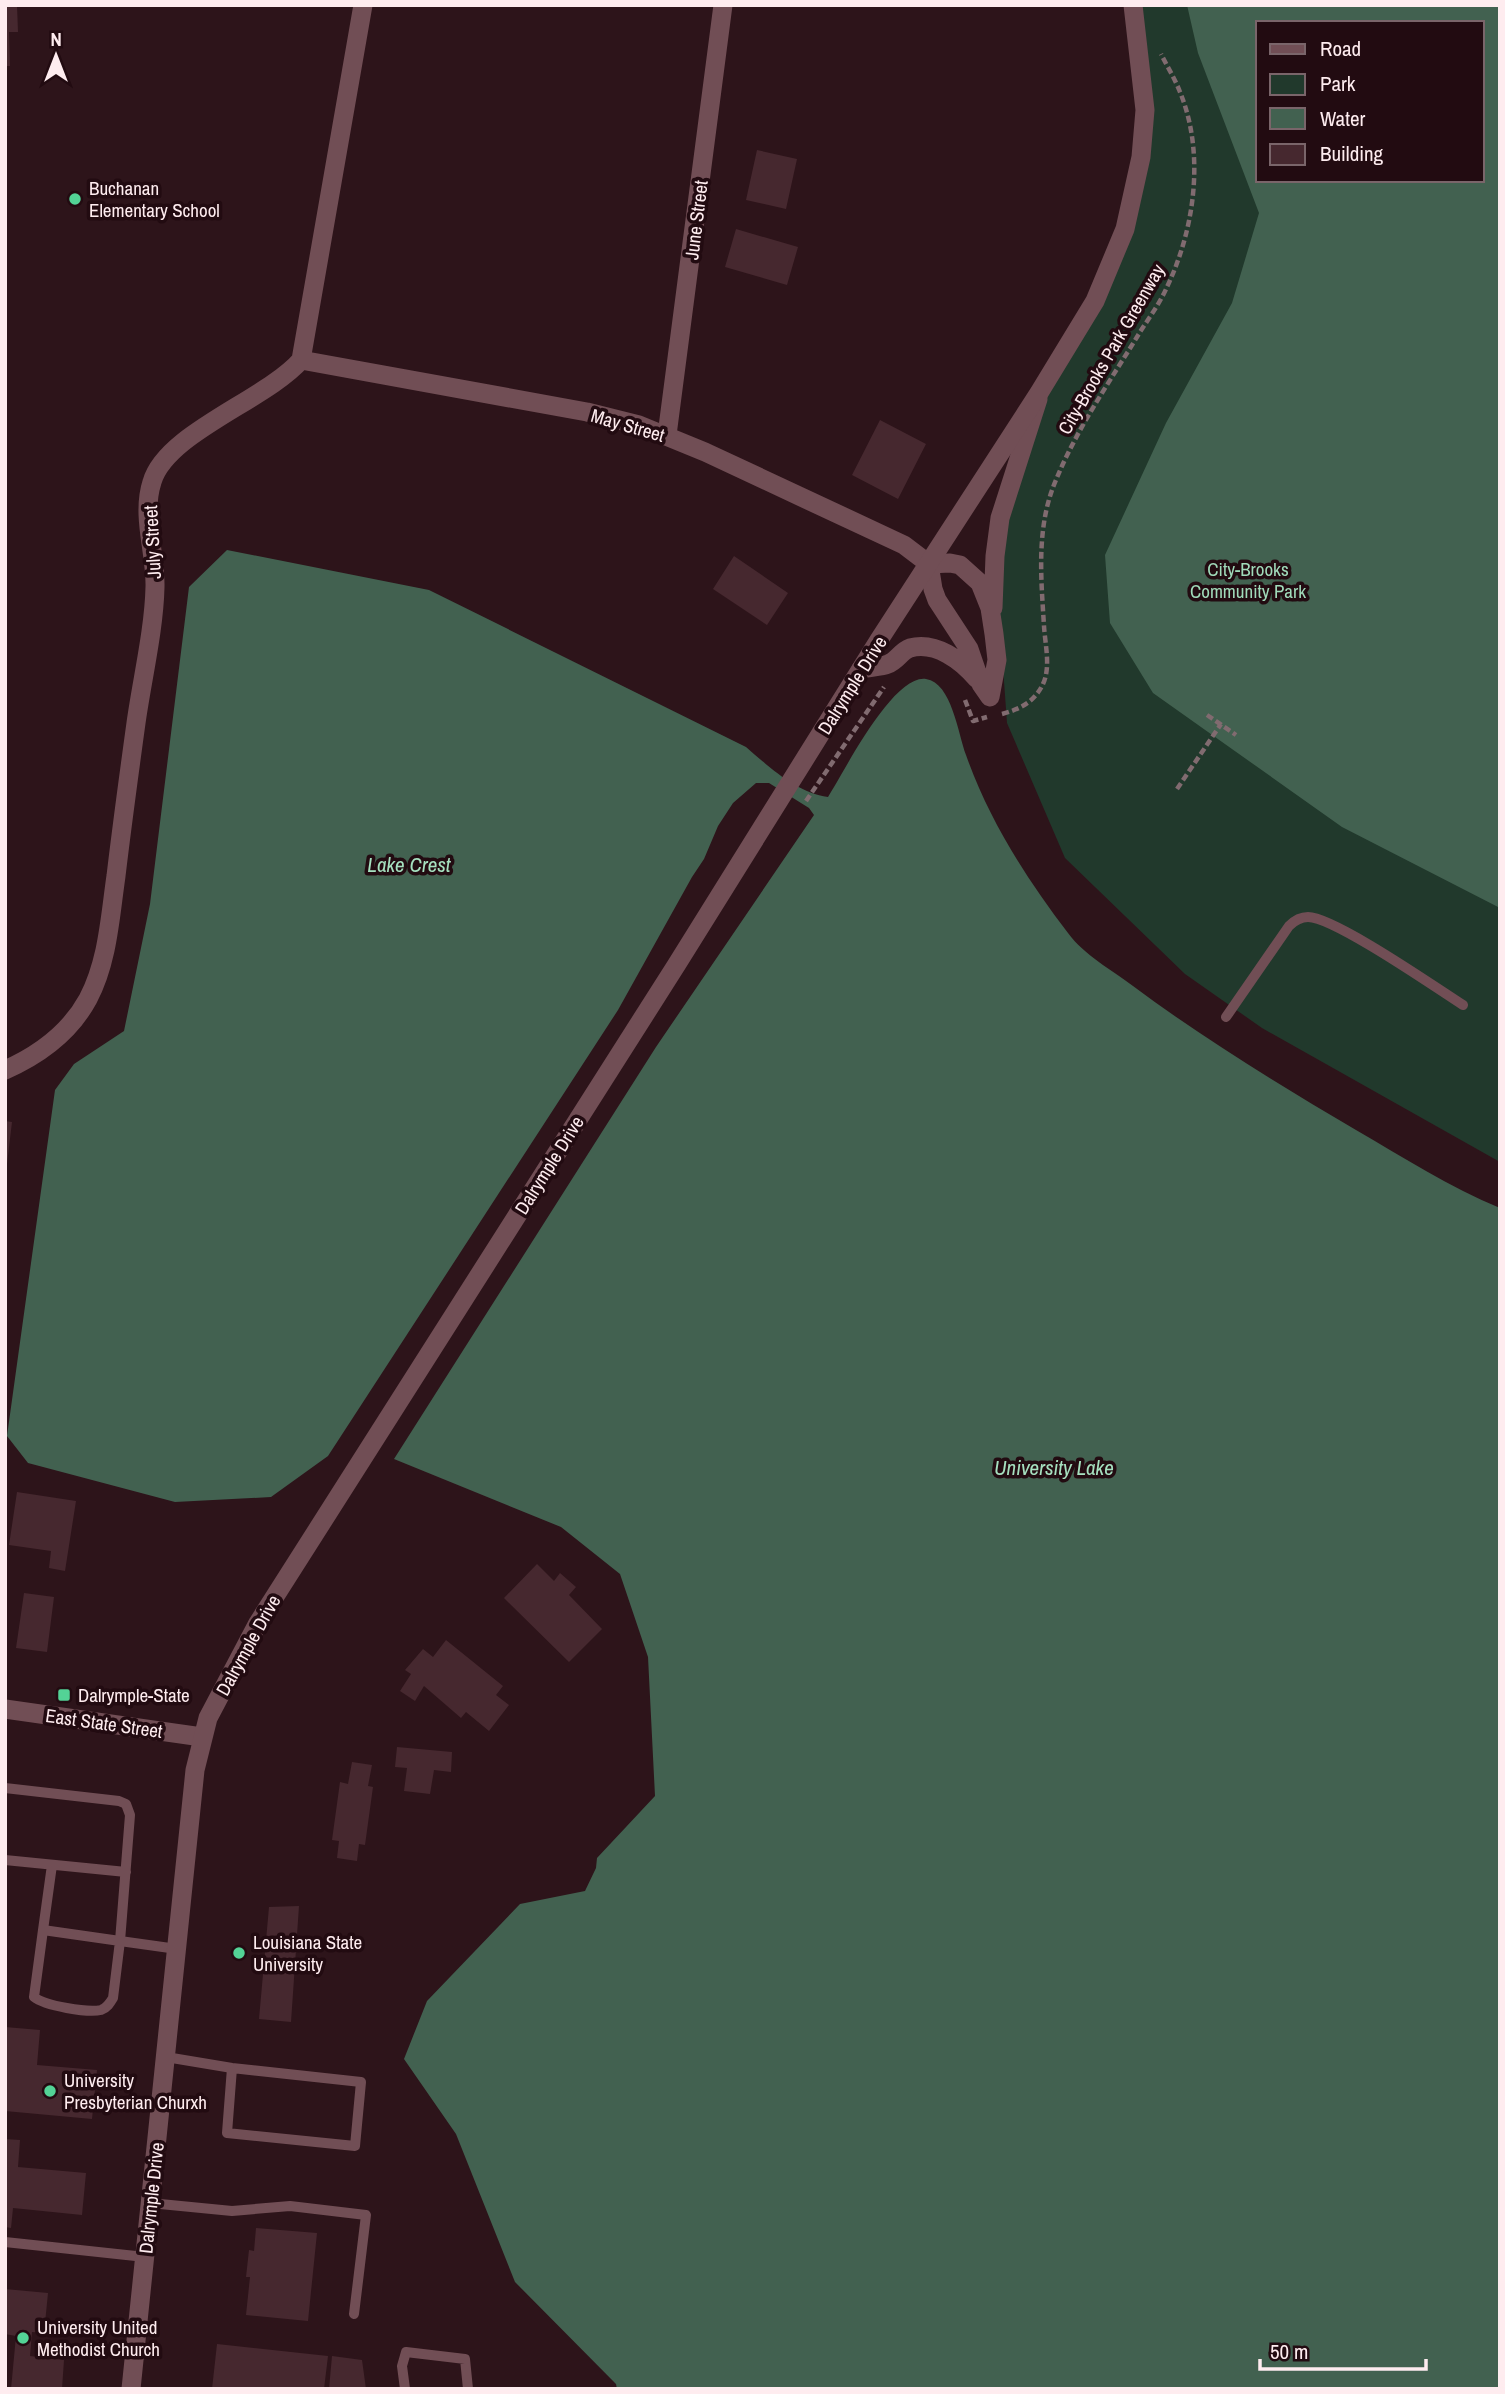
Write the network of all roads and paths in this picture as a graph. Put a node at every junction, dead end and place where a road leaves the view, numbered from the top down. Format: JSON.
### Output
{"nodes":[{"id":1,"x":363,"y":5,"type":"edge"},
{"id":2,"x":723,"y":5,"type":"edge"},
{"id":3,"x":1133,"y":5,"type":"edge"},
{"id":4,"x":1159,"y":51,"type":"dead end"},
{"id":5,"x":301,"y":360,"type":"junction"},
{"id":6,"x":1039,"y":393,"type":"junction"},
{"id":7,"x":667,"y":435,"type":"junction"},
{"id":8,"x":929,"y":564,"type":"junction"},
{"id":9,"x":992,"y":623,"type":"junction"},
{"id":10,"x":861,"y":669,"type":"junction"},
{"id":11,"x":890,"y":682,"type":"dead end"},
{"id":12,"x":981,"y":684,"type":"junction"},
{"id":13,"x":960,"y":688,"type":"dead end"},
{"id":14,"x":1013,"y":711,"type":"dead end"},
{"id":15,"x":1207,"y":715,"type":"dead end"},
{"id":16,"x":973,"y":721,"type":"dead end"},
{"id":17,"x":1221,"y":724,"type":"junction"},
{"id":18,"x":1236,"y":735,"type":"dead end"},
{"id":19,"x":815,"y":786,"type":"dead end"},
{"id":20,"x":1177,"y":789,"type":"dead end"},
{"id":21,"x":1463,"y":1004,"type":"dead end"},
{"id":22,"x":1226,"y":1017,"type":"dead end"},
{"id":23,"x":5,"y":1070,"type":"edge"},
{"id":24,"x":5,"y":1709,"type":"edge"},
{"id":25,"x":202,"y":1737,"type":"junction"},
{"id":26,"x":5,"y":1788,"type":"edge"},
{"id":27,"x":5,"y":1860,"type":"edge"},
{"id":28,"x":52,"y":1865,"type":"junction"},
{"id":29,"x":126,"y":1872,"type":"junction"},
{"id":30,"x":43,"y":1930,"type":"junction"},
{"id":31,"x":120,"y":1941,"type":"junction"},
{"id":32,"x":177,"y":1949,"type":"junction"},
{"id":33,"x":166,"y":2057,"type":"junction"},
{"id":34,"x":232,"y":2068,"type":"junction"},
{"id":35,"x":150,"y":2203,"type":"junction"},
{"id":36,"x":5,"y":2242,"type":"edge"},
{"id":37,"x":145,"y":2257,"type":"junction"},
{"id":38,"x":354,"y":2314,"type":"dead end"},
{"id":39,"x":131,"y":2389,"type":"edge"},
{"id":40,"x":405,"y":2389,"type":"edge"},
{"id":41,"x":468,"y":2389,"type":"edge"}],
"edges":[{"from":1,"to":5,"type":"street"},
{"from":2,"to":7,"type":"street","name":"June Street"},
{"from":3,"to":6,"type":"street","name":"Dalrymple Drive"},
{"from":4,"to":14,"type":"path","name":"City-Brooks Park Greenway"},
{"from":5,"to":7,"type":"street","name":"May Street"},
{"from":5,"to":23,"type":"street","name":"July Street"},
{"from":6,"to":8,"type":"street","name":"Dalrymple Drive"},
{"from":6,"to":9,"type":"street"},
{"from":7,"to":8,"type":"street","name":"May Street"},
{"from":8,"to":9,"type":"street"},
{"from":8,"to":10,"type":"street","name":"Dalrymple Drive"},
{"from":8,"to":12,"type":"street"},
{"from":9,"to":12,"type":"street"},
{"from":10,"to":12,"type":"street"},
{"from":10,"to":25,"type":"street","name":"Dalrymple Drive"},
{"from":11,"to":19,"type":"path"},
{"from":13,"to":16,"type":"path"},
{"from":15,"to":17,"type":"path"},
{"from":17,"to":18,"type":"path"},
{"from":17,"to":20,"type":"path"},
{"from":21,"to":22,"type":"lane"},
{"from":24,"to":25,"type":"street","name":"East State Street"},
{"from":25,"to":32,"type":"street","name":"Dalrymple Drive"},
{"from":26,"to":29,"type":"lane"},
{"from":27,"to":28,"type":"lane"},
{"from":28,"to":29,"type":"lane"},
{"from":28,"to":30,"type":"lane"},
{"from":29,"to":31,"type":"lane"},
{"from":30,"to":31,"type":"lane"},
{"from":30,"to":31,"type":"lane"},
{"from":31,"to":32,"type":"lane"},
{"from":32,"to":33,"type":"street","name":"Dalrymple Drive"},
{"from":33,"to":34,"type":"lane"},
{"from":33,"to":35,"type":"street","name":"Dalrymple Drive"},
{"from":34,"to":34,"type":"lane"},
{"from":35,"to":37,"type":"street","name":"Dalrymple Drive"},
{"from":35,"to":38,"type":"lane"},
{"from":36,"to":37,"type":"lane"},
{"from":37,"to":39,"type":"street","name":"Dalrymple Drive"},
{"from":40,"to":41,"type":"lane"}]}
